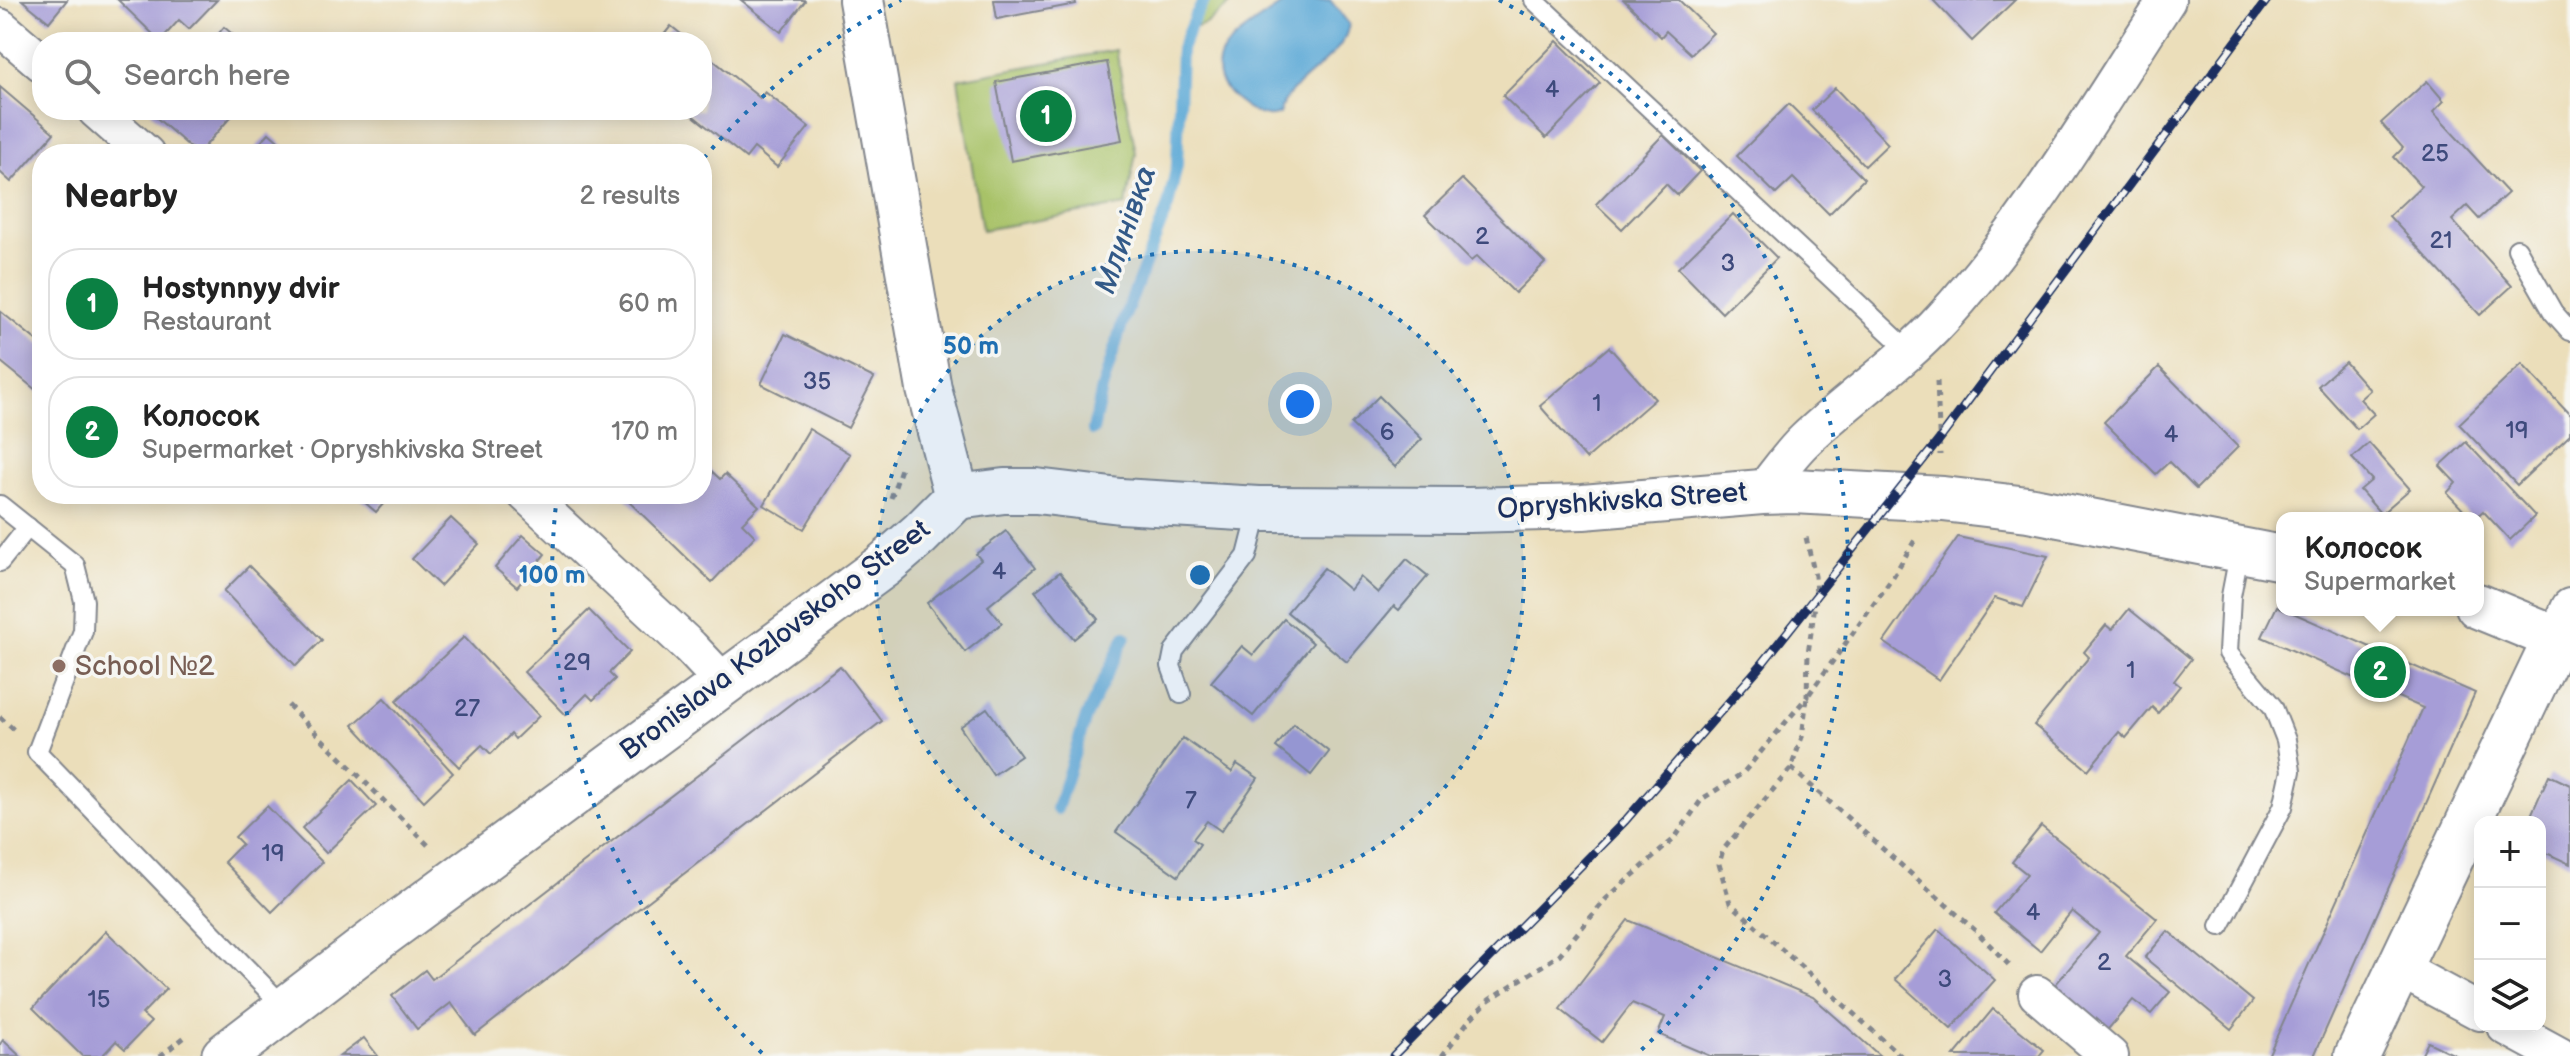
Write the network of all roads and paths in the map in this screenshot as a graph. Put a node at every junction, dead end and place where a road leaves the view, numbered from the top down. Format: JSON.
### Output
{"nodes":[{"id":1,"x":861,"y":0,"type":"edge"},
{"id":2,"x":1534,"y":0,"type":"edge"},
{"id":3,"x":2167,"y":0,"type":"edge"},
{"id":4,"x":0,"y":27,"type":"edge"},
{"id":5,"x":32,"y":54,"type":"edge"},
{"id":6,"x":107,"y":120,"type":"edge"},
{"id":7,"x":135,"y":144,"type":"edge"},
{"id":8,"x":2517,"y":249,"type":"dead end"},
{"id":9,"x":1940,"y":321,"type":"junction"},
{"id":10,"x":2570,"y":331,"type":"edge"},
{"id":11,"x":1909,"y":351,"type":"junction"},
{"id":12,"x":1778,"y":491,"type":"junction"},
{"id":13,"x":957,"y":497,"type":"junction"},
{"id":14,"x":1943,"y":499,"type":"junction"},
{"id":15,"x":537,"y":504,"type":"edge"},
{"id":16,"x":0,"y":505,"type":"edge"},
{"id":17,"x":1259,"y":509,"type":"junction"},
{"id":18,"x":28,"y":527,"type":"junction"},
{"id":19,"x":2240,"y":549,"type":"junction"},
{"id":20,"x":2276,"y":557,"type":"edge"},
{"id":21,"x":0,"y":562,"type":"edge"},
{"id":22,"x":2484,"y":607,"type":"edge"},
{"id":23,"x":2563,"y":622,"type":"edge"},
{"id":24,"x":723,"y":682,"type":"junction"},
{"id":25,"x":1181,"y":694,"type":"dead end"},
{"id":26,"x":1807,"y":697,"type":"junction"},
{"id":27,"x":288,"y":705,"type":"dead end"},
{"id":28,"x":1791,"y":768,"type":"junction"},
{"id":29,"x":435,"y":851,"type":"dead end"},
{"id":30,"x":2220,"y":926,"type":"dead end"},
{"id":31,"x":2400,"y":969,"type":"junction"},
{"id":32,"x":2037,"y":994,"type":"joint"},
{"id":33,"x":286,"y":1009,"type":"junction"},
{"id":34,"x":2474,"y":1009,"type":"edge"},
{"id":35,"x":2516,"y":1032,"type":"edge"},
{"id":36,"x":224,"y":1056,"type":"edge"},
{"id":37,"x":1442,"y":1056,"type":"edge"},
{"id":38,"x":1901,"y":1056,"type":"edge"},
{"id":39,"x":2110,"y":1056,"type":"edge"},
{"id":40,"x":2357,"y":1056,"type":"edge"},
{"id":41,"x":2560,"y":1056,"type":"edge"}],
"edges":[{"from":1,"to":13,"type":"street","name":"Bronislava Kozlovskoho Street"},
{"from":2,"to":11,"type":"lane"},
{"from":3,"to":9,"type":"street"},
{"from":4,"to":5,"type":"street"},
{"from":6,"to":7,"type":"street"},
{"from":8,"to":10,"type":"lane"},
{"from":9,"to":11,"type":"street"},
{"from":9,"to":14,"type":"path"},
{"from":11,"to":12,"type":"street"},
{"from":12,"to":14,"type":"street","name":"Opryshkivska Street"},
{"from":12,"to":17,"type":"street","name":"Opryshkivska Street"},
{"from":12,"to":26,"type":"path"},
{"from":13,"to":17,"type":"street","name":"Opryshkivska Street"},
{"from":13,"to":24,"type":"street","name":"Bronislava Kozlovskoho Street"},
{"from":14,"to":19,"type":"street","name":"Opryshkivska Street"},
{"from":14,"to":26,"type":"path"},
{"from":15,"to":24,"type":"street"},
{"from":16,"to":18,"type":"lane"},
{"from":17,"to":25,"type":"lane"},
{"from":18,"to":21,"type":"lane"},
{"from":18,"to":33,"type":"lane"},
{"from":19,"to":20,"type":"street","name":"Opryshkivska Street"},
{"from":19,"to":30,"type":"lane"},
{"from":22,"to":23,"type":"street"},
{"from":23,"to":31,"type":"street"},
{"from":24,"to":33,"type":"street","name":"Bronislava Kozlovskoho Street"},
{"from":26,"to":28,"type":"path"},
{"from":26,"to":37,"type":"path"},
{"from":27,"to":29,"type":"path"},
{"from":28,"to":32,"type":"path"},
{"from":28,"to":38,"type":"path"},
{"from":31,"to":34,"type":"street"},
{"from":31,"to":40,"type":"street"},
{"from":32,"to":39,"type":"street"},
{"from":33,"to":36,"type":"street","name":"Bronislava Kozlovskoho Street"},
{"from":35,"to":41,"type":"street"}]}
